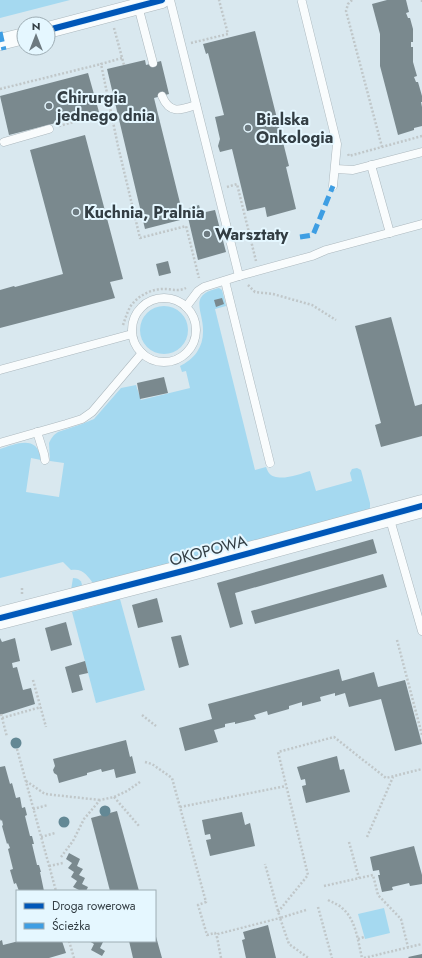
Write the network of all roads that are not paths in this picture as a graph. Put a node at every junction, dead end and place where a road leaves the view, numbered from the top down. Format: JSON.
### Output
{"nodes":[{"id":1,"x":162,"y":0,"type":"edge"},
{"id":2,"x":170,"y":0,"type":"edge"},
{"id":3,"x":302,"y":2,"type":"dead end"},
{"id":4,"x":138,"y":6,"type":"junction"},
{"id":5,"x":56,"y":28,"type":"edge"},
{"id":6,"x":16,"y":38,"type":"edge"},
{"id":7,"x":0,"y":42,"type":"edge"},
{"id":8,"x":153,"y":63,"type":"dead end"},
{"id":9,"x":162,"y":96,"type":"dead end"},
{"id":10,"x":196,"y":105,"type":"junction"},
{"id":11,"x":49,"y":129,"type":"road end"},
{"id":12,"x":4,"y":142,"type":"dead end"},
{"id":13,"x":422,"y":152,"type":"edge"},
{"id":14,"x":371,"y":166,"type":"junction"},
{"id":15,"x":336,"y":169,"type":"junction"},
{"id":16,"x":333,"y":186,"type":"dead end"},
{"id":17,"x":422,"y":224,"type":"edge"},
{"id":18,"x":390,"y":233,"type":"junction"},
{"id":19,"x":239,"y":276,"type":"junction"},
{"id":20,"x":225,"y":280,"type":"junction"},
{"id":21,"x":186,"y":307,"type":"junction"},
{"id":22,"x":132,"y":334,"type":"junction"},
{"id":23,"x":142,"y":353,"type":"junction"},
{"id":24,"x":0,"y":370,"type":"edge"},
{"id":25,"x":37,"y":432,"type":"junction"},
{"id":26,"x":0,"y":443,"type":"edge"},
{"id":27,"x":45,"y":460,"type":"dead end"},
{"id":28,"x":270,"y":463,"type":"dead end"},
{"id":29,"x":422,"y":506,"type":"edge"},
{"id":30,"x":389,"y":515,"type":"junction"},
{"id":31,"x":0,"y":618,"type":"edge"},
{"id":32,"x":422,"y":631,"type":"edge"}],
"edges":[{"from":1,"to":4,"type":"street"},
{"from":2,"to":10,"type":"lane"},
{"from":3,"to":15,"type":"lane"},
{"from":4,"to":5,"type":"street"},
{"from":4,"to":8,"type":"lane"},
{"from":6,"to":7,"type":"street"},
{"from":9,"to":10,"type":"lane"},
{"from":10,"to":19,"type":"lane"},
{"from":11,"to":12,"type":"lane"},
{"from":13,"to":14,"type":"lane"},
{"from":14,"to":15,"type":"lane"},
{"from":14,"to":18,"type":"lane"},
{"from":15,"to":16,"type":"lane"},
{"from":17,"to":18,"type":"lane"},
{"from":18,"to":19,"type":"lane"},
{"from":19,"to":20,"type":"lane"},
{"from":20,"to":21,"type":"lane"},
{"from":20,"to":28,"type":"lane"},
{"from":21,"to":22,"type":"lane"},
{"from":21,"to":23,"type":"lane"},
{"from":22,"to":23,"type":"lane"},
{"from":22,"to":24,"type":"lane"},
{"from":23,"to":25,"type":"lane"},
{"from":25,"to":26,"type":"lane"},
{"from":25,"to":27,"type":"lane"},
{"from":29,"to":30,"type":"street","name":"OKOPOWA"},
{"from":30,"to":31,"type":"street","name":"OKOPOWA"},
{"from":30,"to":32,"type":"lane"}]}
